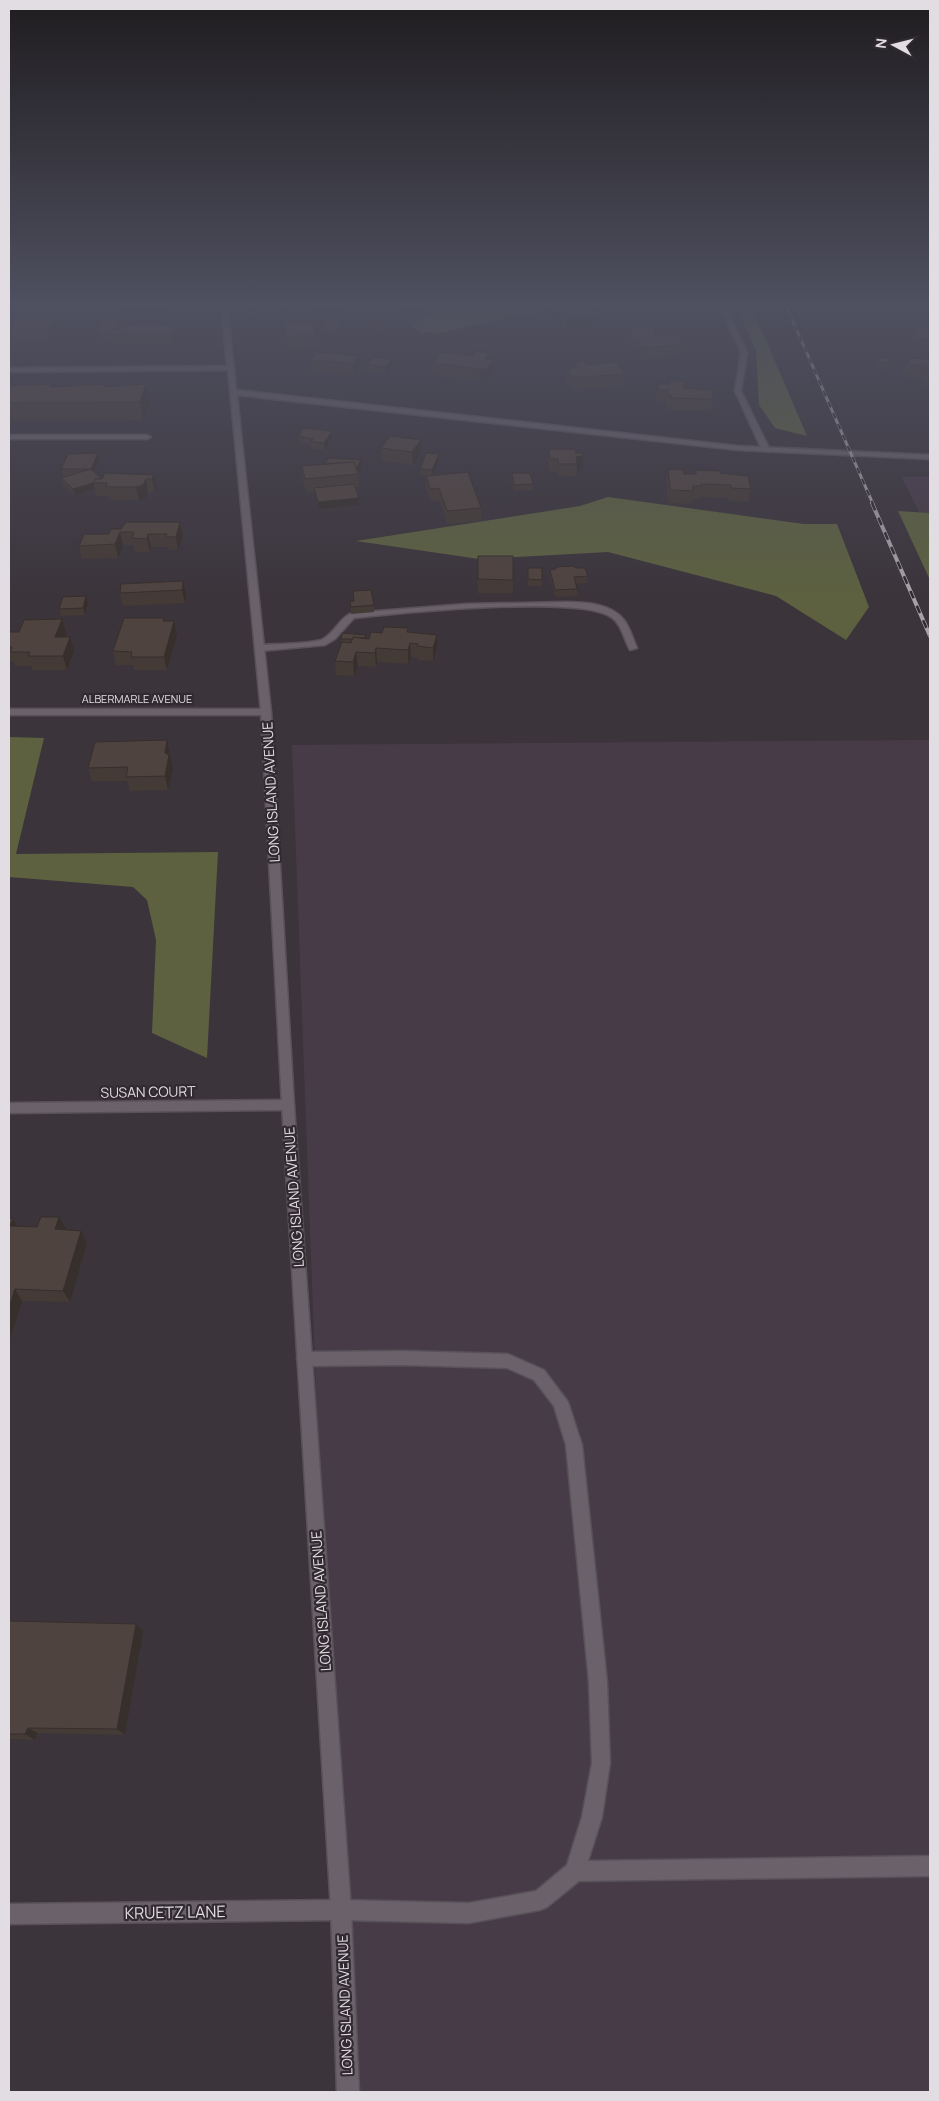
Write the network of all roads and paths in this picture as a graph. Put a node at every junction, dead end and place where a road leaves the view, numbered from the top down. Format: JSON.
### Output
{"nodes":[{"id":1,"x":233,"y":401,"type":"edge"},
{"id":2,"x":315,"y":401,"type":"edge"},
{"id":3,"x":742,"y":401,"type":"edge"},
{"id":4,"x":9,"y":437,"type":"edge"},
{"id":5,"x":147,"y":437,"type":"dead end"},
{"id":6,"x":766,"y":450,"type":"junction"},
{"id":7,"x":930,"y":457,"type":"edge"},
{"id":8,"x":260,"y":648,"type":"junction"},
{"id":9,"x":633,"y":648,"type":"dead end"},
{"id":10,"x":9,"y":712,"type":"edge"},
{"id":11,"x":266,"y":712,"type":"junction"},
{"id":12,"x":288,"y":1105,"type":"junction"},
{"id":13,"x":9,"y":1108,"type":"edge"},
{"id":14,"x":305,"y":1359,"type":"junction"},
{"id":15,"x":930,"y":1866,"type":"edge"},
{"id":16,"x":575,"y":1871,"type":"junction"},
{"id":17,"x":341,"y":1910,"type":"junction"},
{"id":18,"x":9,"y":1914,"type":"edge"},
{"id":19,"x":348,"y":2092,"type":"edge"}],
"edges":[{"from":1,"to":8,"type":"street","name":"LONG ISLAND AVENUE"},
{"from":2,"to":6,"type":"street"},
{"from":3,"to":6,"type":"street"},
{"from":4,"to":5,"type":"street"},
{"from":6,"to":7,"type":"street"},
{"from":8,"to":9,"type":"street"},
{"from":8,"to":11,"type":"street","name":"LONG ISLAND AVENUE"},
{"from":10,"to":11,"type":"street","name":"ALBERMARLE AVENUE"},
{"from":11,"to":12,"type":"street","name":"LONG ISLAND AVENUE"},
{"from":12,"to":13,"type":"street","name":"SUSAN COURT"},
{"from":12,"to":14,"type":"street","name":"LONG ISLAND AVENUE"},
{"from":14,"to":16,"type":"street"},
{"from":14,"to":17,"type":"street","name":"LONG ISLAND AVENUE"},
{"from":15,"to":16,"type":"street"},
{"from":16,"to":17,"type":"street","name":"KRUETZ LANE"},
{"from":17,"to":18,"type":"street","name":"KRUETZ LANE"},
{"from":17,"to":19,"type":"street","name":"LONG ISLAND AVENUE"}]}
